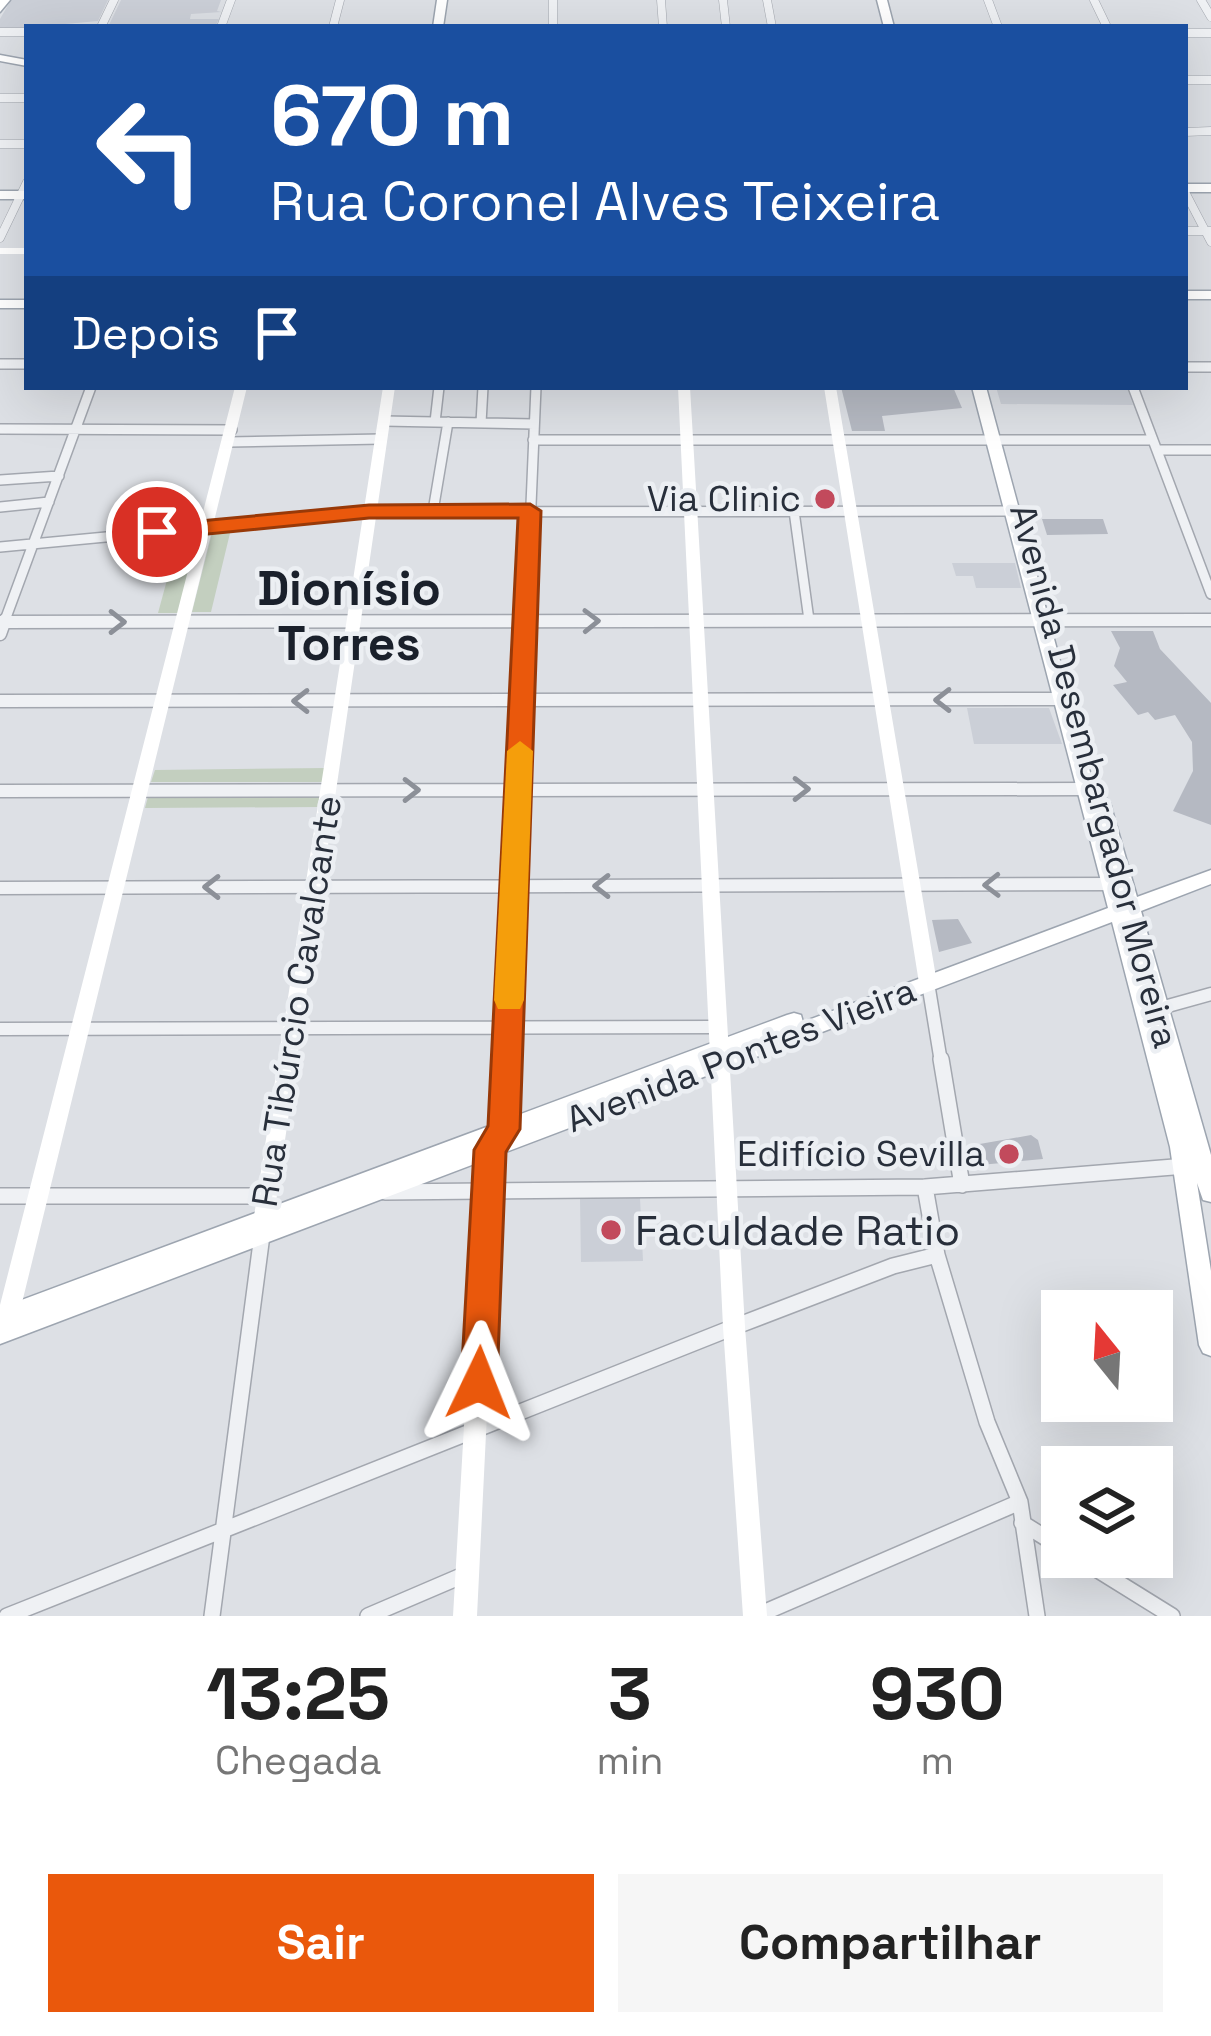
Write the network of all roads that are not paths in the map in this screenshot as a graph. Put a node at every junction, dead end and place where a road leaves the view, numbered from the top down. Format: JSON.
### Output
{"nodes":[{"id":1,"x":5,"y":0,"type":"edge"},
{"id":2,"x":1201,"y":0,"type":"edge"},
{"id":3,"x":0,"y":9,"type":"edge"},
{"id":4,"x":1211,"y":17,"type":"edge"},
{"id":5,"x":24,"y":193,"type":"edge"},
{"id":6,"x":1188,"y":195,"type":"edge"},
{"id":7,"x":1208,"y":231,"type":"edge"},
{"id":8,"x":0,"y":238,"type":"edge"},
{"id":9,"x":1211,"y":242,"type":"edge"},
{"id":10,"x":90,"y":390,"type":"edge"},
{"id":11,"x":240,"y":390,"type":"edge"},
{"id":12,"x":389,"y":390,"type":"edge"},
{"id":13,"x":439,"y":390,"type":"edge"},
{"id":14,"x":483,"y":390,"type":"edge"},
{"id":15,"x":536,"y":390,"type":"edge"},
{"id":16,"x":684,"y":390,"type":"edge"},
{"id":17,"x":831,"y":390,"type":"edge"},
{"id":18,"x":980,"y":390,"type":"edge"},
{"id":19,"x":989,"y":390,"type":"edge"},
{"id":20,"x":1134,"y":390,"type":"edge"},
{"id":21,"x":435,"y":422,"type":"junction"},
{"id":22,"x":448,"y":422,"type":"junction"},
{"id":23,"x":481,"y":423,"type":"junction"},
{"id":24,"x":534,"y":424,"type":"junction"},
{"id":25,"x":0,"y":429,"type":"edge"},
{"id":26,"x":76,"y":429,"type":"junction"},
{"id":27,"x":382,"y":430,"type":"junction"},
{"id":28,"x":230,"y":436,"type":"junction"},
{"id":29,"x":533,"y":440,"type":"junction"},
{"id":30,"x":686,"y":440,"type":"junction"},
{"id":31,"x":839,"y":440,"type":"junction"},
{"id":32,"x":997,"y":440,"type":"junction"},
{"id":33,"x":1155,"y":445,"type":"junction"},
{"id":34,"x":1211,"y":450,"type":"edge"},
{"id":35,"x":59,"y":476,"type":"junction"},
{"id":36,"x":0,"y":480,"type":"edge"},
{"id":37,"x":50,"y":502,"type":"junction"},
{"id":38,"x":0,"y":507,"type":"edge"},
{"id":39,"x":434,"y":511,"type":"junction"},
{"id":40,"x":530,"y":511,"type":"junction"},
{"id":41,"x":689,"y":511,"type":"junction"},
{"id":42,"x":794,"y":511,"type":"junction"},
{"id":43,"x":852,"y":511,"type":"junction"},
{"id":44,"x":1009,"y":511,"type":"junction"},
{"id":45,"x":369,"y":512,"type":"junction"},
{"id":46,"x":207,"y":526,"type":"junction"},
{"id":47,"x":1191,"y":542,"type":"junction"},
{"id":48,"x":1211,"y":542,"type":"edge"},
{"id":49,"x":34,"y":544,"type":"junction"},
{"id":50,"x":0,"y":548,"type":"edge"},
{"id":51,"x":1211,"y":594,"type":"edge"},
{"id":52,"x":695,"y":620,"type":"junction"},
{"id":53,"x":808,"y":620,"type":"junction"},
{"id":54,"x":870,"y":620,"type":"junction"},
{"id":55,"x":1045,"y":620,"type":"junction"},
{"id":56,"x":1211,"y":620,"type":"edge"},
{"id":57,"x":182,"y":622,"type":"junction"},
{"id":58,"x":354,"y":622,"type":"junction"},
{"id":59,"x":526,"y":622,"type":"junction"},
{"id":60,"x":1,"y":626,"type":"edge"},
{"id":61,"x":1060,"y":699,"type":"junction"},
{"id":62,"x":884,"y":700,"type":"junction"},
{"id":63,"x":0,"y":701,"type":"edge"},
{"id":64,"x":343,"y":701,"type":"junction"},
{"id":65,"x":699,"y":701,"type":"junction"},
{"id":66,"x":161,"y":702,"type":"junction"},
{"id":67,"x":522,"y":702,"type":"junction"},
{"id":68,"x":899,"y":789,"type":"junction"},
{"id":69,"x":1085,"y":789,"type":"junction"},
{"id":70,"x":140,"y":790,"type":"junction"},
{"id":71,"x":328,"y":790,"type":"junction"},
{"id":72,"x":519,"y":790,"type":"junction"},
{"id":73,"x":706,"y":790,"type":"junction"},
{"id":74,"x":0,"y":791,"type":"edge"},
{"id":75,"x":1211,"y":865,"type":"edge"},
{"id":76,"x":1211,"y":877,"type":"edge"},
{"id":77,"x":116,"y":886,"type":"junction"},
{"id":78,"x":515,"y":886,"type":"junction"},
{"id":79,"x":710,"y":886,"type":"junction"},
{"id":80,"x":913,"y":886,"type":"junction"},
{"id":81,"x":0,"y":887,"type":"edge"},
{"id":82,"x":314,"y":887,"type":"junction"},
{"id":83,"x":1120,"y":898,"type":"junction"},
{"id":84,"x":927,"y":977,"type":"junction"},
{"id":85,"x":1211,"y":994,"type":"edge"},
{"id":86,"x":1157,"y":1009,"type":"junction"},
{"id":87,"x":292,"y":1028,"type":"junction"},
{"id":88,"x":508,"y":1028,"type":"junction"},
{"id":89,"x":0,"y":1029,"type":"edge"},
{"id":90,"x":78,"y":1030,"type":"junction"},
{"id":91,"x":719,"y":1046,"type":"junction"},
{"id":92,"x":504,"y":1129,"type":"junction"},
{"id":93,"x":490,"y":1150,"type":"junction"},
{"id":94,"x":1199,"y":1165,"type":"edge"},
{"id":95,"x":962,"y":1185,"type":"junction"},
{"id":96,"x":926,"y":1187,"type":"junction"},
{"id":97,"x":727,"y":1188,"type":"junction"},
{"id":98,"x":378,"y":1192,"type":"junction"},
{"id":99,"x":488,"y":1192,"type":"junction"},
{"id":100,"x":1211,"y":1193,"type":"edge"},
{"id":101,"x":36,"y":1195,"type":"junction"},
{"id":102,"x":0,"y":1196,"type":"edge"},
{"id":103,"x":264,"y":1217,"type":"junction"},
{"id":104,"x":937,"y":1255,"type":"junction"},
{"id":105,"x":2,"y":1326,"type":"edge"},
{"id":106,"x":734,"y":1327,"type":"junction"},
{"id":107,"x":1211,"y":1346,"type":"edge"},
{"id":108,"x":477,"y":1427,"type":"junction"},
{"id":109,"x":1020,"y":1502,"type":"junction"},
{"id":110,"x":1022,"y":1523,"type":"junction"},
{"id":111,"x":224,"y":1528,"type":"junction"},
{"id":112,"x":1041,"y":1535,"type":"edge"},
{"id":113,"x":468,"y":1573,"type":"junction"},
{"id":114,"x":1111,"y":1578,"type":"edge"},
{"id":115,"x":7,"y":1616,"type":"edge"},
{"id":116,"x":212,"y":1616,"type":"edge"},
{"id":117,"x":368,"y":1616,"type":"edge"},
{"id":118,"x":465,"y":1616,"type":"edge"},
{"id":119,"x":756,"y":1616,"type":"edge"},
{"id":120,"x":1037,"y":1616,"type":"edge"},
{"id":121,"x":1172,"y":1616,"type":"edge"}],
"edges":[{"from":1,"to":3,"type":"main road"},
{"from":2,"to":4,"type":"street"},
{"from":5,"to":8,"type":"street"},
{"from":6,"to":7,"type":"street"},
{"from":7,"to":9,"type":"street"},
{"from":10,"to":26,"type":"street"},
{"from":11,"to":28,"type":"street"},
{"from":12,"to":27,"type":"street","name":"Rua Tibúrcio Cavalcante"},
{"from":13,"to":21,"type":"street"},
{"from":14,"to":23,"type":"street"},
{"from":15,"to":24,"type":"street"},
{"from":16,"to":30,"type":"street"},
{"from":17,"to":31,"type":"street"},
{"from":18,"to":32,"type":"main road","name":"Avenida Desembargador Moreira"},
{"from":19,"to":32,"type":"main road","name":"Avenida Desembargador Moreira"},
{"from":20,"to":33,"type":"street"},
{"from":21,"to":22,"type":"street"},
{"from":21,"to":27,"type":"street"},
{"from":22,"to":23,"type":"street"},
{"from":22,"to":39,"type":"street"},
{"from":23,"to":24,"type":"street"},
{"from":24,"to":29,"type":"street"},
{"from":25,"to":26,"type":"street"},
{"from":26,"to":28,"type":"street"},
{"from":26,"to":35,"type":"street"},
{"from":27,"to":28,"type":"street"},
{"from":27,"to":45,"type":"street","name":"Rua Tibúrcio Cavalcante"},
{"from":28,"to":46,"type":"street"},
{"from":29,"to":30,"type":"street"},
{"from":29,"to":40,"type":"street"},
{"from":30,"to":31,"type":"street"},
{"from":30,"to":41,"type":"street"},
{"from":31,"to":32,"type":"street"},
{"from":31,"to":43,"type":"street"},
{"from":32,"to":33,"type":"street"},
{"from":32,"to":44,"type":"main road","name":"Avenida Desembargador Moreira"},
{"from":32,"to":55,"type":"main road","name":"Avenida Desembargador Moreira"},
{"from":33,"to":34,"type":"street"},
{"from":33,"to":47,"type":"street"},
{"from":35,"to":36,"type":"street"},
{"from":35,"to":37,"type":"street"},
{"from":37,"to":38,"type":"street"},
{"from":37,"to":49,"type":"street"},
{"from":39,"to":40,"type":"street"},
{"from":39,"to":45,"type":"street"},
{"from":40,"to":41,"type":"street"},
{"from":40,"to":59,"type":"street"},
{"from":41,"to":42,"type":"street"},
{"from":41,"to":52,"type":"street"},
{"from":42,"to":43,"type":"street"},
{"from":42,"to":53,"type":"street"},
{"from":43,"to":44,"type":"street"},
{"from":43,"to":54,"type":"street"},
{"from":44,"to":55,"type":"main road","name":"Avenida Desembargador Moreira"},
{"from":45,"to":46,"type":"street"},
{"from":45,"to":58,"type":"street","name":"Rua Tibúrcio Cavalcante"},
{"from":46,"to":49,"type":"street"},
{"from":46,"to":57,"type":"street"},
{"from":47,"to":48,"type":"street"},
{"from":47,"to":51,"type":"street"},
{"from":49,"to":50,"type":"street"},
{"from":49,"to":60,"type":"street"},
{"from":52,"to":53,"type":"street"},
{"from":59,"to":52,"type":"street","one_way":true},
{"from":52,"to":65,"type":"street"},
{"from":53,"to":54,"type":"street"},
{"from":54,"to":55,"type":"street"},
{"from":54,"to":62,"type":"street"},
{"from":55,"to":56,"type":"street"},
{"from":55,"to":61,"type":"main road","name":"Avenida Desembargador Moreira"},
{"from":55,"to":83,"type":"main road","name":"Avenida Desembargador Moreira"},
{"from":57,"to":58,"type":"street"},
{"from":60,"to":57,"type":"street","one_way":true},
{"from":57,"to":66,"type":"street"},
{"from":58,"to":59,"type":"street"},
{"from":58,"to":64,"type":"street","name":"Rua Tibúrcio Cavalcante"},
{"from":59,"to":67,"type":"street"},
{"from":61,"to":62,"type":"street","one_way":true},
{"from":61,"to":69,"type":"main road","name":"Avenida Desembargador Moreira"},
{"from":62,"to":65,"type":"street"},
{"from":62,"to":68,"type":"street"},
{"from":63,"to":66,"type":"street"},
{"from":64,"to":66,"type":"street","one_way":true},
{"from":64,"to":67,"type":"street"},
{"from":64,"to":71,"type":"street","name":"Rua Tibúrcio Cavalcante"},
{"from":65,"to":67,"type":"street"},
{"from":65,"to":73,"type":"street"},
{"from":66,"to":70,"type":"street"},
{"from":67,"to":72,"type":"street"},
{"from":68,"to":69,"type":"street"},
{"from":73,"to":68,"type":"street","one_way":true},
{"from":68,"to":80,"type":"street"},
{"from":69,"to":83,"type":"main road","name":"Avenida Desembargador Moreira"},
{"from":70,"to":71,"type":"street"},
{"from":70,"to":74,"type":"street"},
{"from":70,"to":77,"type":"street"},
{"from":71,"to":72,"type":"street","one_way":true},
{"from":71,"to":82,"type":"street","name":"Rua Tibúrcio Cavalcante"},
{"from":72,"to":73,"type":"street"},
{"from":72,"to":78,"type":"street"},
{"from":73,"to":79,"type":"street"},
{"from":75,"to":83,"type":"main road","name":"Avenida Pontes Vieira"},
{"from":76,"to":83,"type":"main road","name":"Avenida Pontes Vieira"},
{"from":77,"to":81,"type":"street"},
{"from":82,"to":77,"type":"street","one_way":true},
{"from":77,"to":90,"type":"street"},
{"from":79,"to":78,"type":"street","one_way":true},
{"from":78,"to":82,"type":"street"},
{"from":78,"to":88,"type":"street"},
{"from":79,"to":80,"type":"street"},
{"from":79,"to":91,"type":"street"},
{"from":83,"to":80,"type":"street","one_way":true},
{"from":80,"to":84,"type":"street"},
{"from":82,"to":87,"type":"street","name":"Rua Tibúrcio Cavalcante"},
{"from":83,"to":84,"type":"main road","name":"Avenida Pontes Vieira"},
{"from":83,"to":86,"type":"main road","name":"Avenida Desembargador Moreira"},
{"from":83,"to":94,"type":"main road","name":"Avenida Desembargador Moreira"},
{"from":84,"to":91,"type":"main road","name":"Avenida Pontes Vieira"},
{"from":84,"to":95,"type":"street"},
{"from":85,"to":86,"type":"street"},
{"from":86,"to":94,"type":"main road","name":"Avenida Desembargador Moreira"},
{"from":87,"to":88,"type":"street"},
{"from":87,"to":90,"type":"street"},
{"from":87,"to":103,"type":"street","name":"Rua Tibúrcio Cavalcante"},
{"from":88,"to":91,"type":"street"},
{"from":88,"to":92,"type":"street"},
{"from":89,"to":90,"type":"street"},
{"from":90,"to":101,"type":"street"},
{"from":91,"to":92,"type":"main road","name":"Avenida Pontes Vieira"},
{"from":91,"to":93,"type":"main road","name":"Avenida Pontes Vieira"},
{"from":91,"to":97,"type":"street"},
{"from":92,"to":93,"type":"street"},
{"from":92,"to":103,"type":"main road","name":"Avenida Pontes Vieira"},
{"from":93,"to":98,"type":"main road","name":"Avenida Pontes Vieira"},
{"from":93,"to":99,"type":"street"},
{"from":94,"to":95,"type":"street"},
{"from":94,"to":100,"type":"main road"},
{"from":94,"to":107,"type":"main road"},
{"from":95,"to":96,"type":"street"},
{"from":96,"to":97,"type":"street"},
{"from":96,"to":104,"type":"street"},
{"from":97,"to":99,"type":"street"},
{"from":97,"to":106,"type":"street"},
{"from":98,"to":99,"type":"street"},
{"from":98,"to":103,"type":"main road","name":"Avenida Pontes Vieira"},
{"from":99,"to":108,"type":"street"},
{"from":101,"to":102,"type":"street"},
{"from":101,"to":103,"type":"street"},
{"from":101,"to":105,"type":"street"},
{"from":103,"to":105,"type":"main road","name":"Avenida Pontes Vieira"},
{"from":103,"to":111,"type":"street","name":"Rua Tibúrcio Cavalcante"},
{"from":104,"to":106,"type":"street"},
{"from":104,"to":109,"type":"street"},
{"from":106,"to":108,"type":"street"},
{"from":106,"to":119,"type":"street"},
{"from":108,"to":111,"type":"street"},
{"from":108,"to":113,"type":"street"},
{"from":109,"to":110,"type":"street"},
{"from":109,"to":119,"type":"street"},
{"from":110,"to":112,"type":"street"},
{"from":110,"to":120,"type":"street"},
{"from":111,"to":115,"type":"street"},
{"from":111,"to":116,"type":"street","name":"Rua Tibúrcio Cavalcante"},
{"from":113,"to":117,"type":"street"},
{"from":113,"to":118,"type":"street"},
{"from":114,"to":121,"type":"street"}]}
